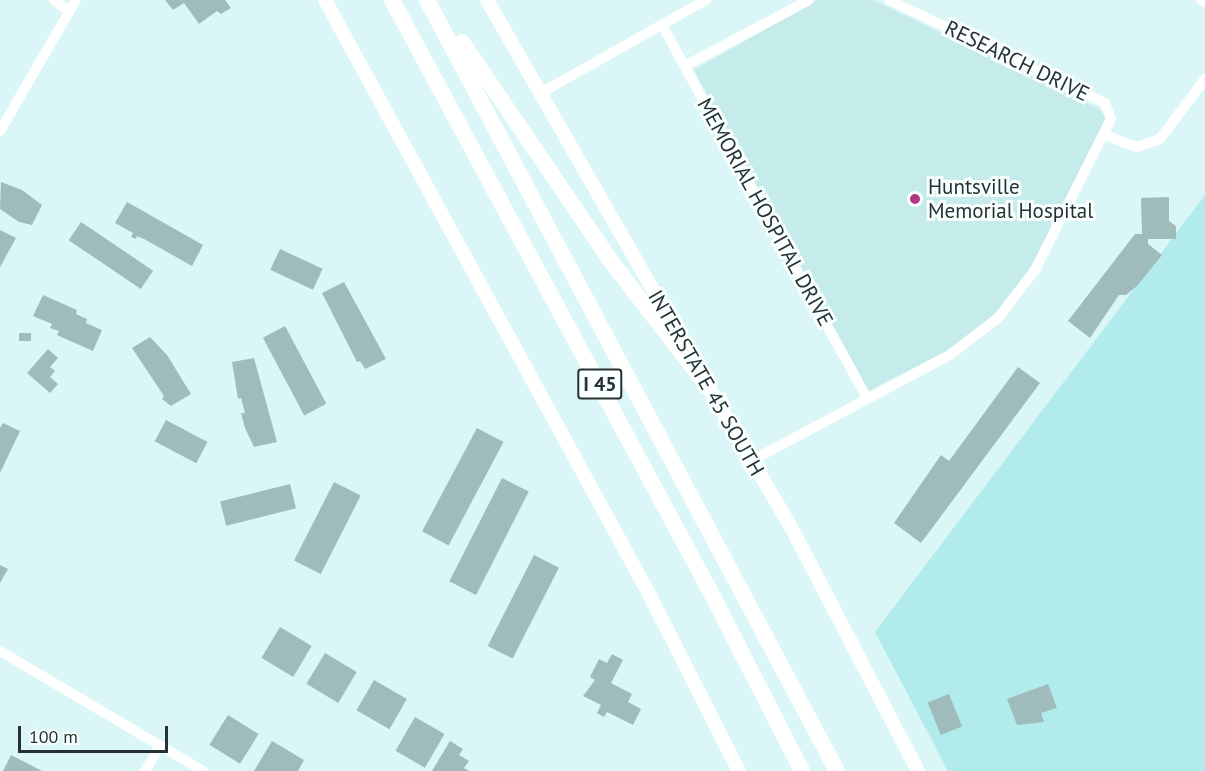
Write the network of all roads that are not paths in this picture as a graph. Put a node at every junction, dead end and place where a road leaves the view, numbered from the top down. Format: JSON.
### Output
{"nodes":[{"id":1,"x":54,"y":0,"type":"edge"},
{"id":2,"x":76,"y":0,"type":"edge"},
{"id":3,"x":325,"y":0,"type":"edge"},
{"id":4,"x":392,"y":0,"type":"edge"},
{"id":5,"x":427,"y":0,"type":"edge"},
{"id":6,"x":434,"y":0,"type":"edge"},
{"id":7,"x":487,"y":0,"type":"edge"},
{"id":8,"x":706,"y":0,"type":"edge"},
{"id":9,"x":809,"y":0,"type":"edge"},
{"id":10,"x":889,"y":0,"type":"edge"},
{"id":11,"x":69,"y":12,"type":"junction"},
{"id":12,"x":663,"y":27,"type":"junction"},
{"id":13,"x":685,"y":66,"type":"junction"},
{"id":14,"x":1205,"y":78,"type":"edge"},
{"id":15,"x":538,"y":94,"type":"junction"},
{"id":16,"x":0,"y":131,"type":"edge"},
{"id":17,"x":1105,"y":135,"type":"junction"},
{"id":18,"x":709,"y":388,"type":"junction"},
{"id":19,"x":867,"y":398,"type":"junction"},
{"id":20,"x":751,"y":461,"type":"junction"},
{"id":21,"x":0,"y":651,"type":"edge"},
{"id":22,"x":160,"y":746,"type":"junction"},
{"id":23,"x":145,"y":771,"type":"edge"},
{"id":24,"x":203,"y":771,"type":"edge"},
{"id":25,"x":739,"y":771,"type":"edge"},
{"id":26,"x":802,"y":771,"type":"edge"},
{"id":27,"x":837,"y":771,"type":"edge"},
{"id":28,"x":918,"y":771,"type":"edge"}],
"edges":[{"from":1,"to":11,"type":"street"},
{"from":2,"to":11,"type":"street"},
{"from":3,"to":25,"type":"main road"},
{"from":4,"to":26,"type":"highway","number":"I 45"},
{"from":5,"to":27,"type":"highway","number":"I 45"},
{"from":6,"to":18,"type":"highway"},
{"from":7,"to":15,"type":"main road","name":"INTERSTATE 45 SOUTH"},
{"from":8,"to":12,"type":"street"},
{"from":9,"to":13,"type":"street"},
{"from":10,"to":17,"type":"street","name":"RESEARCH DRIVE"},
{"from":11,"to":16,"type":"street"},
{"from":12,"to":13,"type":"street","name":"MEMORIAL HOSPITAL DRIVE"},
{"from":12,"to":15,"type":"street"},
{"from":13,"to":19,"type":"street","name":"MEMORIAL HOSPITAL DRIVE"},
{"from":14,"to":17,"type":"street"},
{"from":15,"to":18,"type":"main road","name":"INTERSTATE 45 SOUTH"},
{"from":17,"to":19,"type":"street"},
{"from":18,"to":20,"type":"main road","name":"INTERSTATE 45 SOUTH"},
{"from":19,"to":20,"type":"street"},
{"from":20,"to":28,"type":"main road","name":"INTERSTATE 45 SOUTH"},
{"from":21,"to":22,"type":"street"},
{"from":22,"to":23,"type":"street"},
{"from":22,"to":24,"type":"street"}]}
